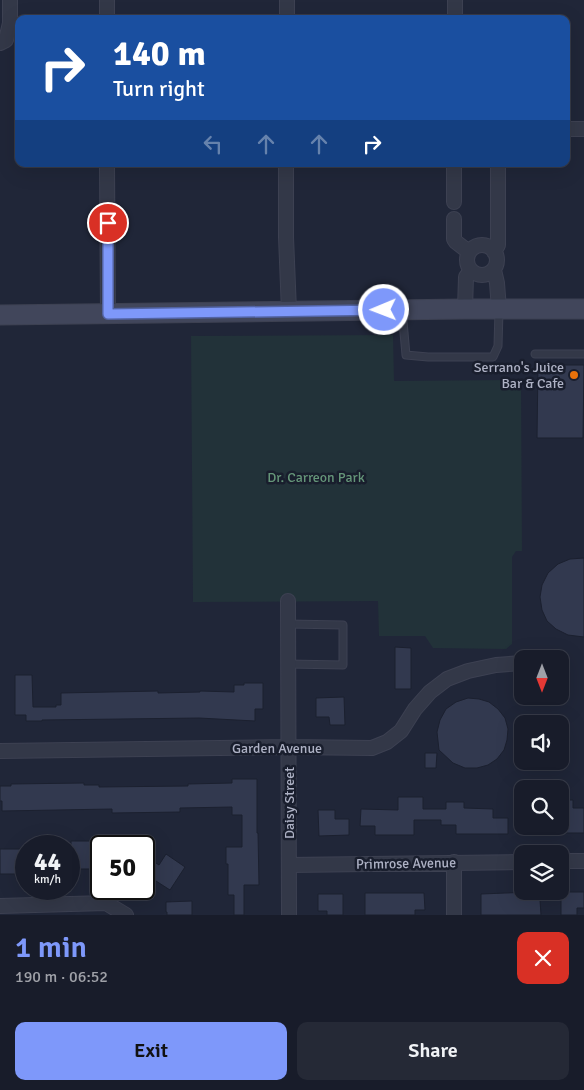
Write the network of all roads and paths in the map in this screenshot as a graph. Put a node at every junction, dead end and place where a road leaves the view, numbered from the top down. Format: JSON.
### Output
{"nodes":[{"id":1,"x":10,"y":0,"type":"edge"},
{"id":2,"x":107,"y":0,"type":"edge"},
{"id":3,"x":287,"y":0,"type":"edge"},
{"id":4,"x":455,"y":0,"type":"edge"},
{"id":5,"x":107,"y":15,"type":"edge"},
{"id":6,"x":287,"y":15,"type":"edge"},
{"id":7,"x":455,"y":15,"type":"edge"},
{"id":8,"x":3,"y":42,"type":"edge"},
{"id":9,"x":570,"y":129,"type":"edge"},
{"id":10,"x":584,"y":129,"type":"edge"},
{"id":11,"x":107,"y":167,"type":"edge"},
{"id":12,"x":286,"y":167,"type":"edge"},
{"id":13,"x":454,"y":167,"type":"edge"},
{"id":14,"x":498,"y":167,"type":"edge"},
{"id":15,"x":454,"y":202,"type":"dead end"},
{"id":16,"x":454,"y":219,"type":"dead end"},
{"id":17,"x":469,"y":252,"type":"junction"},
{"id":18,"x":494,"y":252,"type":"junction"},
{"id":19,"x":471,"y":270,"type":"junction"},
{"id":20,"x":494,"y":270,"type":"junction"},
{"id":21,"x":465,"y":309,"type":"junction"},
{"id":22,"x":499,"y":309,"type":"junction"},
{"id":23,"x":584,"y":309,"type":"edge"},
{"id":24,"x":402,"y":310,"type":"junction"},
{"id":25,"x":289,"y":311,"type":"junction"},
{"id":26,"x":108,"y":314,"type":"junction"},
{"id":27,"x":0,"y":315,"type":"edge"},
{"id":28,"x":535,"y":354,"type":"dead end"},
{"id":29,"x":584,"y":354,"type":"edge"},
{"id":30,"x":288,"y":601,"type":"dead end"},
{"id":31,"x":288,"y":624,"type":"junction"},
{"id":32,"x":288,"y":664,"type":"junction"},
{"id":33,"x":514,"y":664,"type":"edge"},
{"id":34,"x":288,"y":747,"type":"junction"},
{"id":35,"x":0,"y":751,"type":"edge"},
{"id":36,"x":569,"y":861,"type":"edge"},
{"id":37,"x":584,"y":861,"type":"edge"},
{"id":38,"x":454,"y":862,"type":"junction"},
{"id":39,"x":514,"y":862,"type":"edge"},
{"id":40,"x":289,"y":865,"type":"junction"},
{"id":41,"x":0,"y":906,"type":"edge"},
{"id":42,"x":126,"y":915,"type":"edge"},
{"id":43,"x":289,"y":915,"type":"edge"},
{"id":44,"x":454,"y":915,"type":"edge"}],
"edges":[{"from":1,"to":8,"type":"street"},
{"from":2,"to":5,"type":"street"},
{"from":3,"to":6,"type":"street"},
{"from":4,"to":7,"type":"street"},
{"from":9,"to":10,"type":"street"},
{"from":11,"to":26,"type":"street"},
{"from":12,"to":25,"type":"street"},
{"from":13,"to":15,"type":"street"},
{"from":14,"to":18,"type":"street"},
{"from":16,"to":17,"type":"street"},
{"from":17,"to":18,"type":"street"},
{"from":17,"to":19,"type":"street"},
{"from":18,"to":20,"type":"street"},
{"from":19,"to":20,"type":"street"},
{"from":19,"to":21,"type":"street"},
{"from":20,"to":22,"type":"street"},
{"from":21,"to":22,"type":"main road"},
{"from":21,"to":24,"type":"main road"},
{"from":22,"to":23,"type":"main road"},
{"from":22,"to":24,"type":"lane"},
{"from":24,"to":25,"type":"main road"},
{"from":25,"to":26,"type":"main road"},
{"from":26,"to":27,"type":"main road"},
{"from":28,"to":29,"type":"lane"},
{"from":30,"to":31,"type":"street","name":"Daisy Street"},
{"from":31,"to":32,"type":"street","name":"Daisy Street"},
{"from":31,"to":32,"type":"lane"},
{"from":32,"to":34,"type":"street","name":"Daisy Street"},
{"from":33,"to":34,"type":"street","name":"Garden Avenue"},
{"from":34,"to":35,"type":"street","name":"Garden Avenue"},
{"from":34,"to":40,"type":"street","name":"Daisy Street"},
{"from":36,"to":37,"type":"street"},
{"from":38,"to":39,"type":"street","name":"Primrose Avenue"},
{"from":38,"to":40,"type":"street","name":"Primrose Avenue"},
{"from":38,"to":44,"type":"street"},
{"from":40,"to":43,"type":"street","name":"Daisy Street"},
{"from":41,"to":42,"type":"street"}]}
